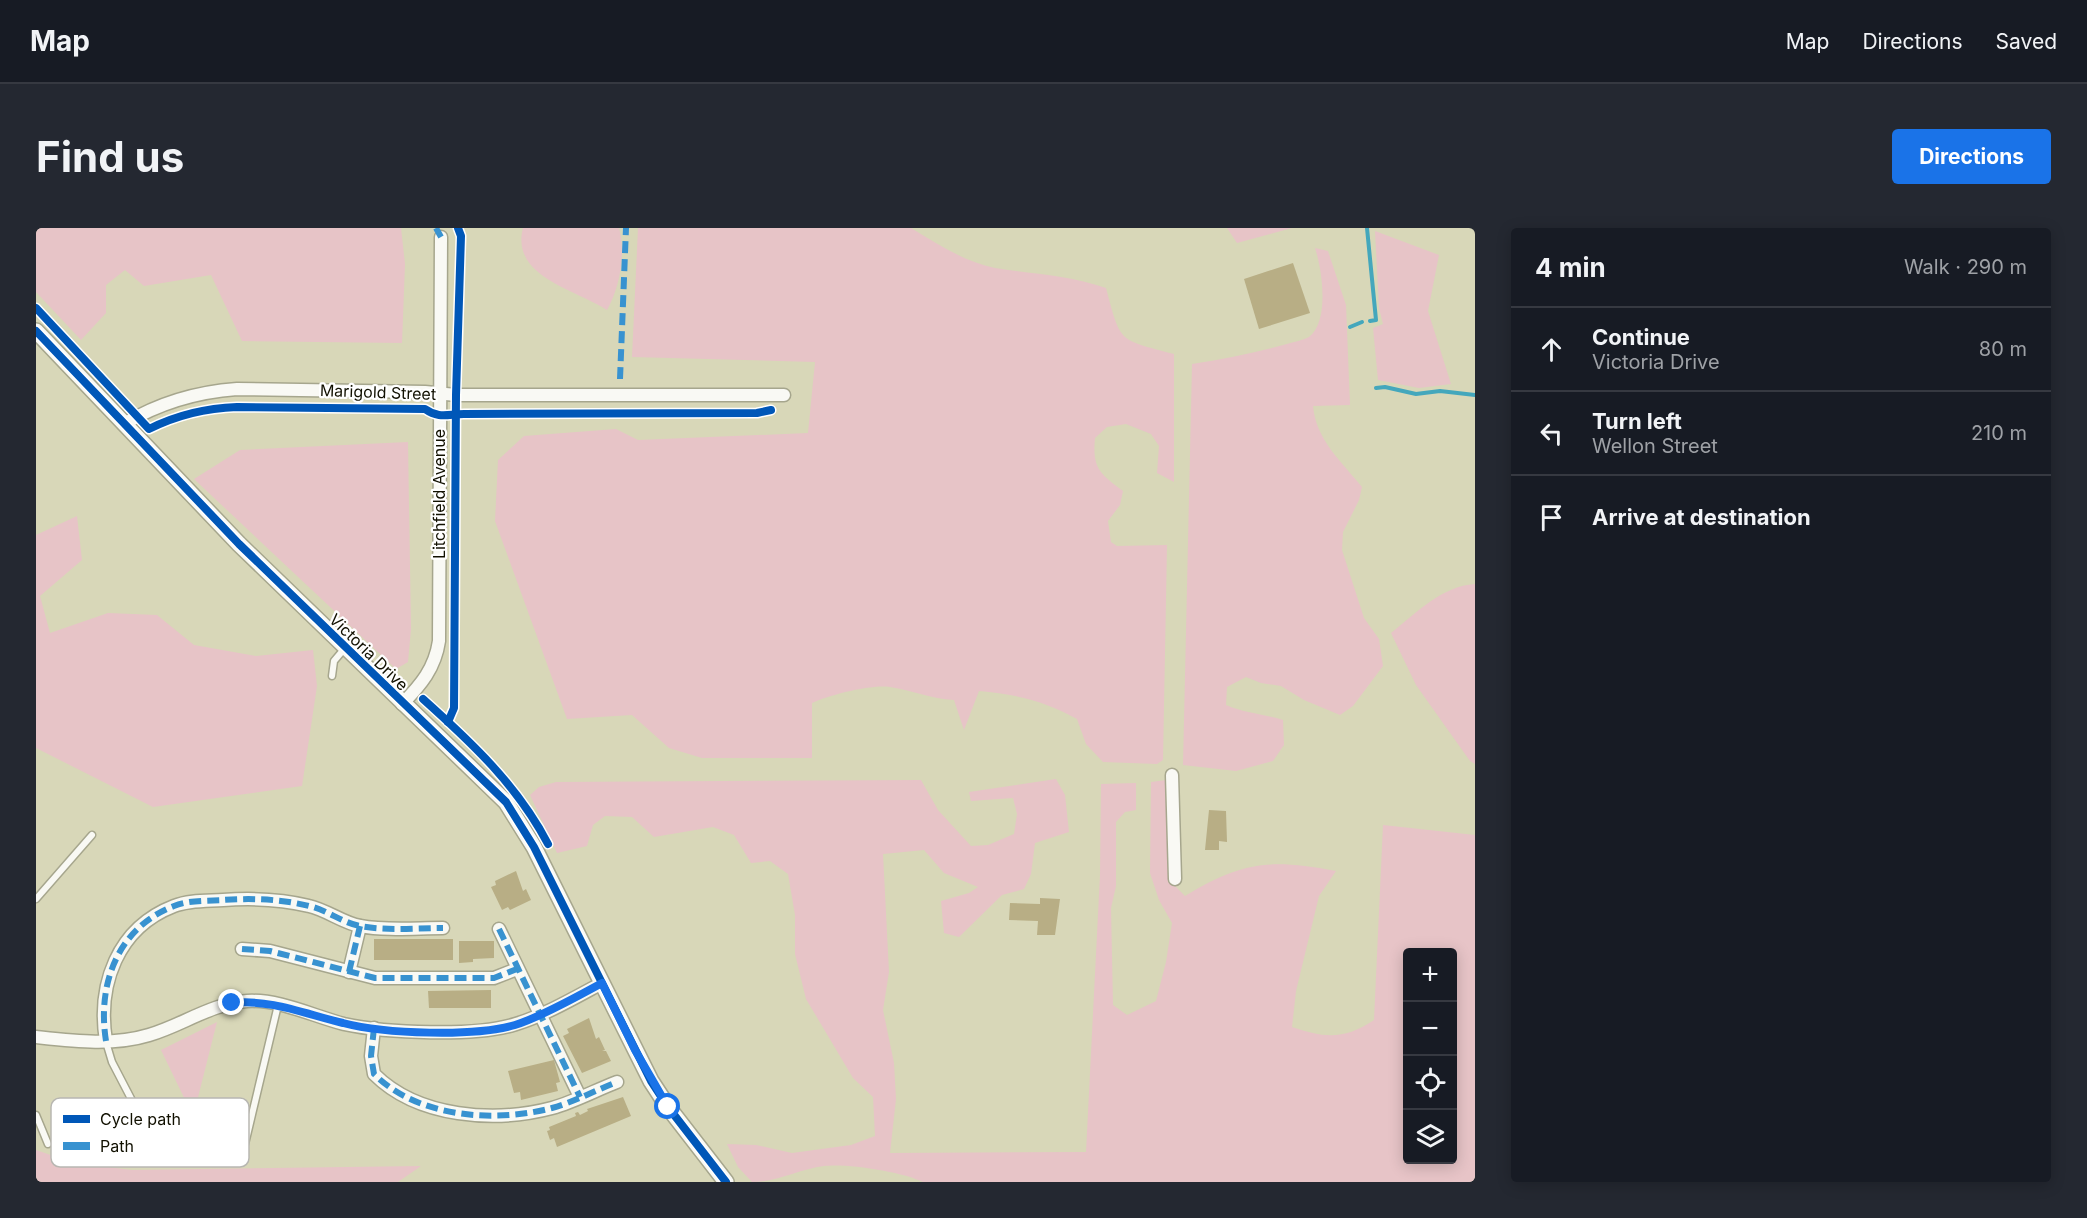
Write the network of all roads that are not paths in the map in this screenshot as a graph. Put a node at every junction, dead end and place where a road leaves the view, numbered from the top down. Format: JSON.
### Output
{"nodes":[{"id":1,"x":441,"y":237,"type":"dead end"},
{"id":2,"x":36,"y":331,"type":"edge"},
{"id":3,"x":440,"y":394,"type":"junction"},
{"id":4,"x":784,"y":395,"type":"dead end"},
{"id":5,"x":124,"y":424,"type":"junction"},
{"id":6,"x":345,"y":648,"type":"junction"},
{"id":7,"x":332,"y":676,"type":"dead end"},
{"id":8,"x":402,"y":704,"type":"junction"},
{"id":9,"x":1173,"y":774,"type":"dead end"},
{"id":10,"x":92,"y":835,"type":"dead end"},
{"id":11,"x":1175,"y":879,"type":"dead end"},
{"id":12,"x":36,"y":899,"type":"edge"},
{"id":13,"x":360,"y":926,"type":"junction"},
{"id":14,"x":443,"y":928,"type":"dead end"},
{"id":15,"x":499,"y":929,"type":"dead end"},
{"id":16,"x":242,"y":949,"type":"dead end"},
{"id":17,"x":517,"y":969,"type":"junction"},
{"id":18,"x":349,"y":972,"type":"junction"},
{"id":19,"x":602,"y":983,"type":"junction"},
{"id":20,"x":278,"y":1005,"type":"junction"},
{"id":21,"x":540,"y":1013,"type":"junction"},
{"id":22,"x":374,"y":1028,"type":"junction"},
{"id":23,"x":36,"y":1037,"type":"edge"},
{"id":24,"x":106,"y":1041,"type":"junction"},
{"id":25,"x":616,"y":1082,"type":"dead end"},
{"id":26,"x":580,"y":1097,"type":"junction"},
{"id":27,"x":131,"y":1098,"type":"edge"},
{"id":28,"x":36,"y":1114,"type":"edge"},
{"id":29,"x":249,"y":1127,"type":"edge"},
{"id":30,"x":48,"y":1144,"type":"dead end"},
{"id":31,"x":726,"y":1182,"type":"edge"}],
"edges":[{"from":1,"to":3,"type":"street","name":"Litchfield Avenue"},
{"from":2,"to":5,"type":"street","name":"Victoria Drive"},
{"from":3,"to":4,"type":"street","name":"Marigold Street"},
{"from":3,"to":5,"type":"street","name":"Marigold Street"},
{"from":3,"to":8,"type":"street","name":"Litchfield Avenue"},
{"from":5,"to":6,"type":"street","name":"Victoria Drive"},
{"from":6,"to":7,"type":"lane"},
{"from":6,"to":8,"type":"street","name":"Victoria Drive"},
{"from":8,"to":19,"type":"street","name":"Victoria Drive"},
{"from":9,"to":11,"type":"street"},
{"from":10,"to":12,"type":"lane"},
{"from":13,"to":14,"type":"street"},
{"from":13,"to":18,"type":"street"},
{"from":13,"to":24,"type":"street"},
{"from":15,"to":17,"type":"street"},
{"from":16,"to":18,"type":"street"},
{"from":17,"to":18,"type":"street"},
{"from":17,"to":21,"type":"street"},
{"from":19,"to":21,"type":"street"},
{"from":19,"to":31,"type":"street","name":"Victoria Drive"},
{"from":20,"to":22,"type":"street"},
{"from":20,"to":24,"type":"street"},
{"from":20,"to":29,"type":"lane"},
{"from":21,"to":22,"type":"street"},
{"from":21,"to":26,"type":"street"},
{"from":22,"to":26,"type":"street"},
{"from":23,"to":24,"type":"street"},
{"from":24,"to":27,"type":"lane"},
{"from":25,"to":26,"type":"street"},
{"from":28,"to":30,"type":"lane"}]}
